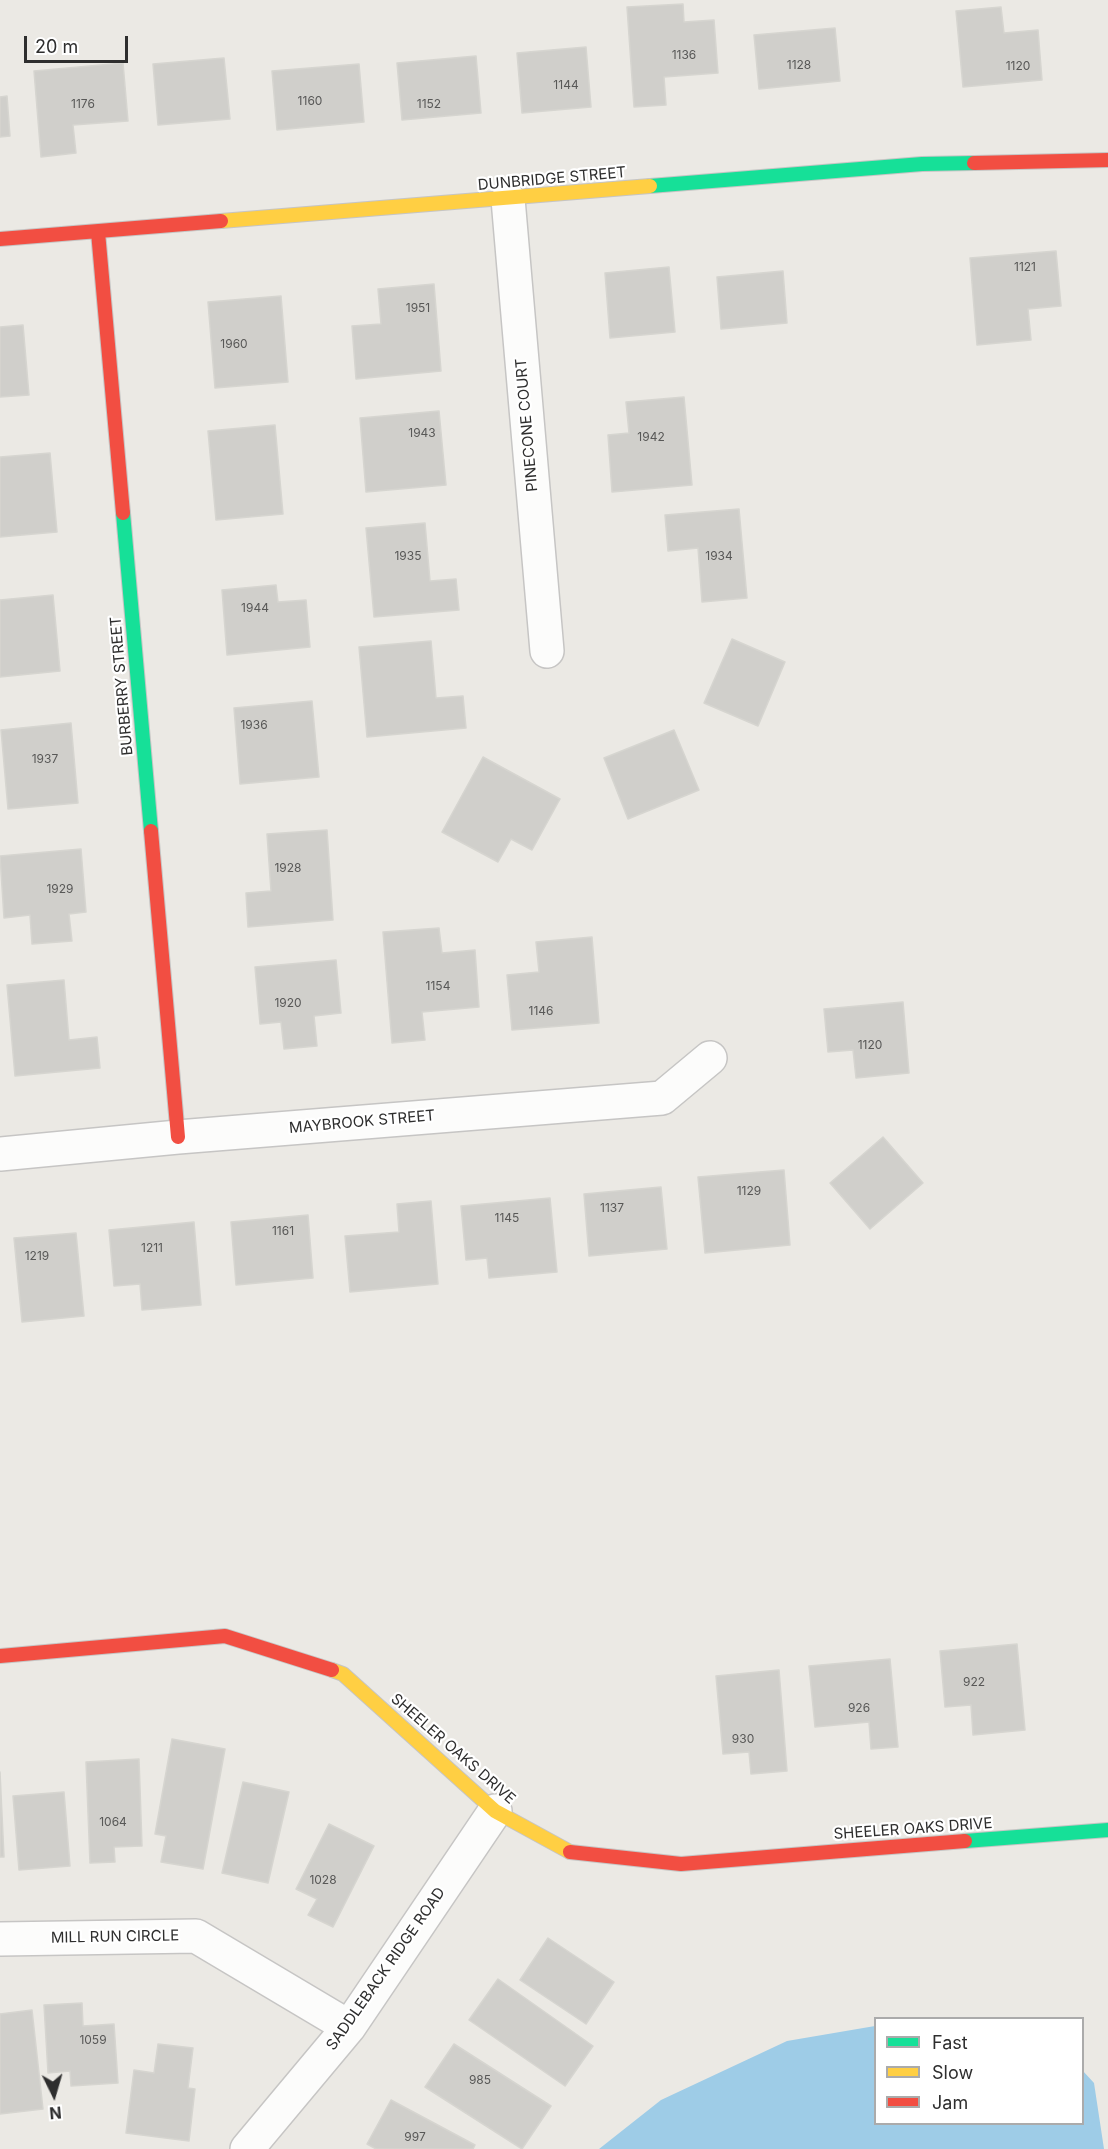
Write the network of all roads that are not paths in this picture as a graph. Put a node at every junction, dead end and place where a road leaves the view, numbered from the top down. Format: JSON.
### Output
{"nodes":[{"id":1,"x":1108,"y":160,"type":"edge"},
{"id":2,"x":508,"y":199,"type":"junction"},
{"id":3,"x":99,"y":232,"type":"junction"},
{"id":4,"x":0,"y":239,"type":"edge"},
{"id":5,"x":547,"y":651,"type":"dead end"},
{"id":6,"x":710,"y":1058,"type":"dead end"},
{"id":7,"x":178,"y":1137,"type":"junction"},
{"id":8,"x":0,"y":1154,"type":"edge"},
{"id":9,"x":0,"y":1656,"type":"edge"},
{"id":10,"x":495,"y":1811,"type":"junction"},
{"id":11,"x":1108,"y":1830,"type":"edge"},
{"id":12,"x":0,"y":1940,"type":"edge"},
{"id":13,"x":350,"y":2027,"type":"junction"},
{"id":14,"x":247,"y":2149,"type":"edge"}],
"edges":[{"from":1,"to":2,"type":"street","name":"DUNBRIDGE STREET"},
{"from":2,"to":3,"type":"street","name":"DUNBRIDGE STREET"},
{"from":2,"to":5,"type":"street","name":"PINECONE COURT"},
{"from":3,"to":4,"type":"street","name":"DUNBRIDGE STREET"},
{"from":3,"to":7,"type":"street","name":"BURBERRY STREET"},
{"from":6,"to":7,"type":"street","name":"MAYBROOK STREET"},
{"from":7,"to":8,"type":"street","name":"MAYBROOK STREET"},
{"from":9,"to":10,"type":"street","name":"SHEELER OAKS DRIVE"},
{"from":10,"to":11,"type":"street","name":"SHEELER OAKS DRIVE"},
{"from":10,"to":13,"type":"street","name":"SADDLEBACK RIDGE ROAD"},
{"from":12,"to":13,"type":"street","name":"MILL RUN CIRCLE"},
{"from":13,"to":14,"type":"street","name":"SADDLEBACK RIDGE ROAD"}]}
